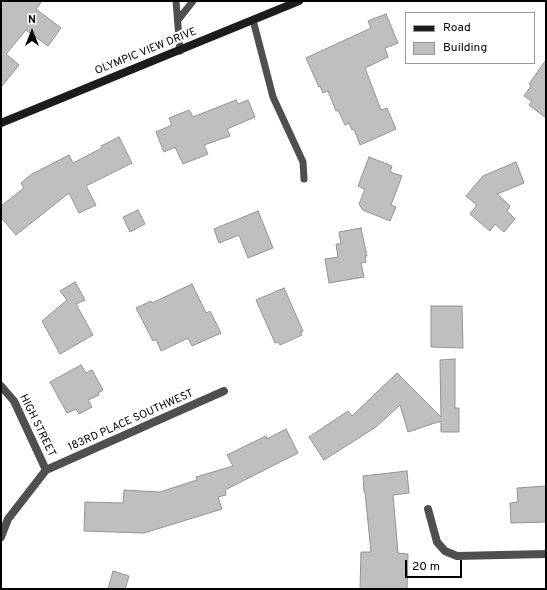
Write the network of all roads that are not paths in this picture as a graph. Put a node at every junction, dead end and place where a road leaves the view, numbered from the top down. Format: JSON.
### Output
{"nodes":[{"id":1,"x":176,"y":1,"type":"edge"},
{"id":2,"x":193,"y":1,"type":"edge"},
{"id":3,"x":299,"y":1,"type":"edge"},
{"id":4,"x":178,"y":20,"type":"junction"},
{"id":5,"x":253,"y":20,"type":"junction"},
{"id":6,"x":180,"y":51,"type":"junction"},
{"id":7,"x":1,"y":124,"type":"edge"},
{"id":8,"x":304,"y":179,"type":"dead end"},
{"id":9,"x":1,"y":386,"type":"edge"},
{"id":10,"x":224,"y":391,"type":"dead end"},
{"id":11,"x":46,"y":470,"type":"junction"},
{"id":12,"x":428,"y":509,"type":"dead end"},
{"id":13,"x":1,"y":537,"type":"edge"},
{"id":14,"x":546,"y":554,"type":"edge"}],
"edges":[{"from":1,"to":4,"type":"lane"},
{"from":2,"to":4,"type":"lane"},
{"from":3,"to":5,"type":"main road","name":"OLYMPIC VIEW DRIVE"},
{"from":4,"to":6,"type":"lane"},
{"from":5,"to":6,"type":"main road","name":"OLYMPIC VIEW DRIVE"},
{"from":5,"to":8,"type":"lane"},
{"from":6,"to":7,"type":"main road","name":"OLYMPIC VIEW DRIVE"},
{"from":9,"to":11,"type":"street","name":"HIGH STREET"},
{"from":10,"to":11,"type":"street","name":"183RD PLACE SOUTHWEST"},
{"from":11,"to":13,"type":"street","name":"HIGH STREET"},
{"from":12,"to":14,"type":"street"}]}
